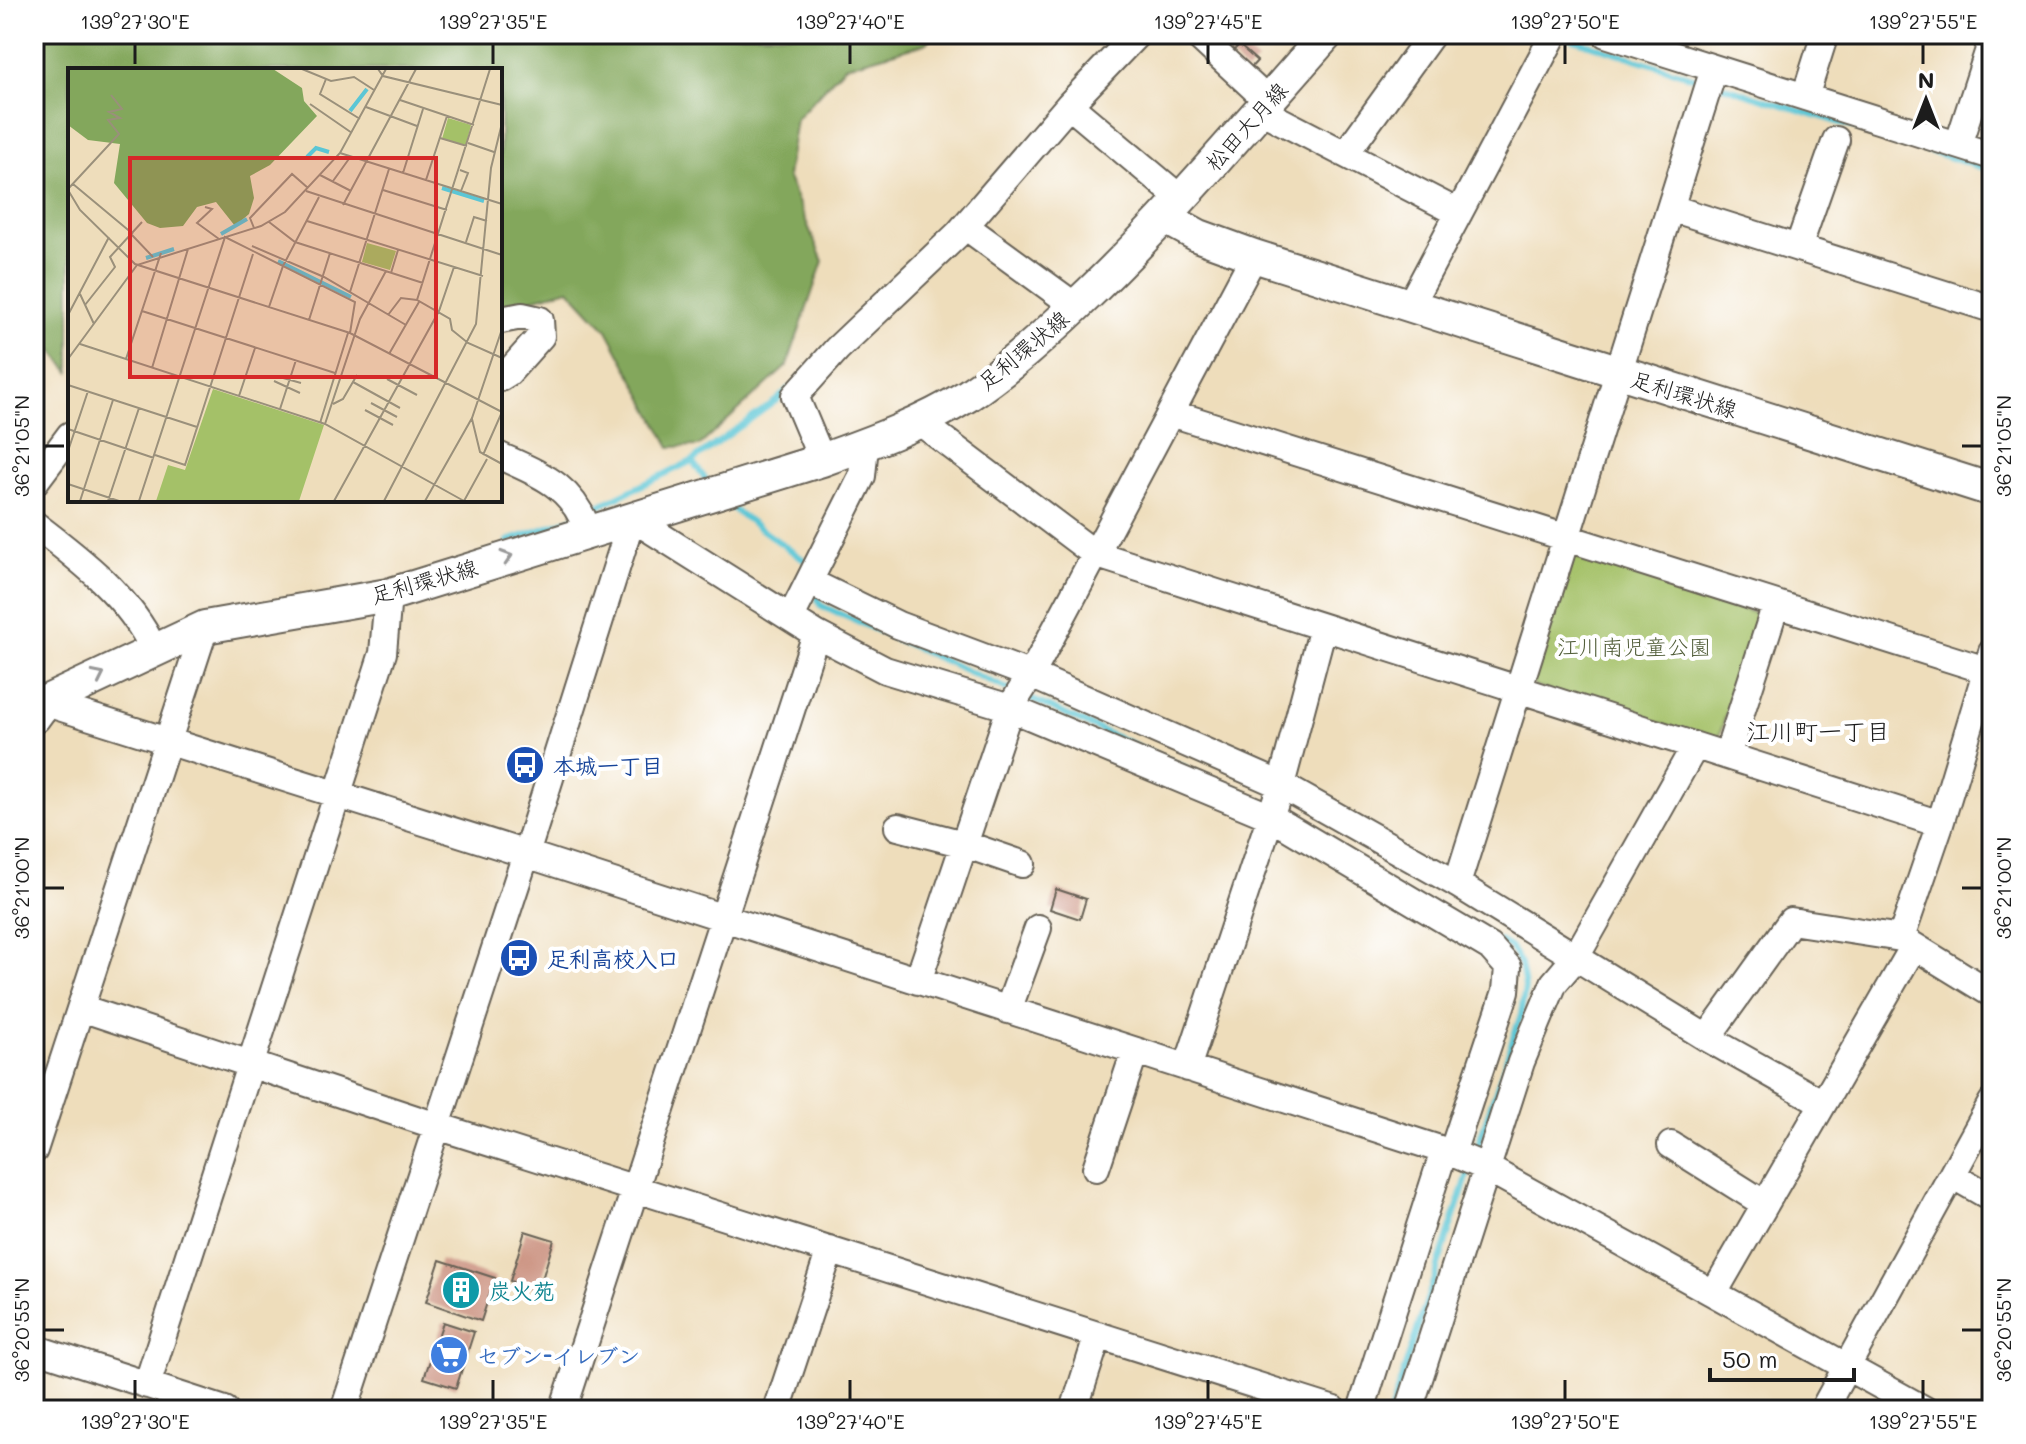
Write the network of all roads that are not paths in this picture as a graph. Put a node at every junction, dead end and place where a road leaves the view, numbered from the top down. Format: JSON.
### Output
{"nodes":[{"id":1,"x":1137,"y":34,"type":"edge"},
{"id":2,"x":1196,"y":34,"type":"edge"},
{"id":3,"x":1327,"y":34,"type":"edge"},
{"id":4,"x":1432,"y":34,"type":"edge"},
{"id":5,"x":1606,"y":34,"type":"edge"},
{"id":6,"x":1825,"y":34,"type":"edge"},
{"id":7,"x":1552,"y":38,"type":"edge"},
{"id":8,"x":1992,"y":40,"type":"edge"},
{"id":9,"x":1710,"y":78,"type":"junction"},
{"id":10,"x":1805,"y":97,"type":"junction"},
{"id":11,"x":1069,"y":105,"type":"junction"},
{"id":12,"x":1264,"y":106,"type":"junction"},
{"id":13,"x":1836,"y":140,"type":"dead end"},
{"id":14,"x":1958,"y":145,"type":"junction"},
{"id":15,"x":1346,"y":153,"type":"junction"},
{"id":16,"x":1992,"y":156,"type":"edge"},
{"id":17,"x":1172,"y":208,"type":"junction"},
{"id":18,"x":1671,"y":208,"type":"junction"},
{"id":19,"x":1459,"y":213,"type":"junction"},
{"id":20,"x":965,"y":226,"type":"junction"},
{"id":21,"x":1798,"y":248,"type":"junction"},
{"id":22,"x":1254,"y":256,"type":"junction"},
{"id":23,"x":1410,"y":305,"type":"junction"},
{"id":24,"x":1075,"y":306,"type":"junction"},
{"id":25,"x":1992,"y":309,"type":"edge"},
{"id":26,"x":502,"y":320,"type":"edge"},
{"id":27,"x":1619,"y":373,"type":"junction"},
{"id":28,"x":502,"y":377,"type":"edge"},
{"id":29,"x":1171,"y":413,"type":"junction"},
{"id":30,"x":920,"y":422,"type":"junction"},
{"id":31,"x":68,"y":438,"type":"edge"},
{"id":32,"x":865,"y":445,"type":"junction"},
{"id":33,"x":502,"y":457,"type":"edge"},
{"id":34,"x":822,"y":460,"type":"junction"},
{"id":35,"x":34,"y":483,"type":"edge"},
{"id":36,"x":1992,"y":490,"type":"edge"},
{"id":37,"x":632,"y":518,"type":"junction"},
{"id":38,"x":584,"y":520,"type":"junction"},
{"id":39,"x":34,"y":524,"type":"edge"},
{"id":40,"x":1566,"y":537,"type":"junction"},
{"id":41,"x":1095,"y":554,"type":"junction"},
{"id":42,"x":810,"y":582,"type":"junction"},
{"id":43,"x":388,"y":595,"type":"junction"},
{"id":44,"x":1776,"y":604,"type":"junction"},
{"id":45,"x":791,"y":617,"type":"junction"},
{"id":46,"x":205,"y":627,"type":"junction"},
{"id":47,"x":1323,"y":627,"type":"junction"},
{"id":48,"x":816,"y":634,"type":"junction"},
{"id":49,"x":149,"y":642,"type":"junction"},
{"id":50,"x":1990,"y":665,"type":"edge"},
{"id":51,"x":1031,"y":675,"type":"junction"},
{"id":52,"x":1519,"y":689,"type":"junction"},
{"id":53,"x":38,"y":704,"type":"edge"},
{"id":54,"x":1010,"y":708,"type":"junction"},
{"id":55,"x":168,"y":741,"type":"junction"},
{"id":56,"x":1695,"y":746,"type":"junction"},
{"id":57,"x":1727,"y":756,"type":"junction"},
{"id":58,"x":1281,"y":785,"type":"junction"},
{"id":59,"x":339,"y":795,"type":"junction"},
{"id":60,"x":1271,"y":817,"type":"junction"},
{"id":61,"x":1940,"y":824,"type":"junction"},
{"id":62,"x":898,"y":827,"type":"dead end"},
{"id":63,"x":964,"y":844,"type":"junction"},
{"id":64,"x":526,"y":854,"type":"junction"},
{"id":65,"x":1022,"y":864,"type":"dead end"},
{"id":66,"x":1457,"y":884,"type":"junction"},
{"id":67,"x":722,"y":917,"type":"junction"},
{"id":68,"x":1038,"y":928,"type":"dead end"},
{"id":69,"x":1907,"y":942,"type":"junction"},
{"id":70,"x":1576,"y":957,"type":"junction"},
{"id":71,"x":918,"y":981,"type":"junction"},
{"id":72,"x":1992,"y":994,"type":"edge"},
{"id":73,"x":81,"y":1008,"type":"junction"},
{"id":74,"x":1008,"y":1010,"type":"junction"},
{"id":75,"x":1707,"y":1038,"type":"junction"},
{"id":76,"x":1135,"y":1051,"type":"junction"},
{"id":77,"x":250,"y":1064,"type":"junction"},
{"id":78,"x":1187,"y":1068,"type":"junction"},
{"id":79,"x":1992,"y":1102,"type":"edge"},
{"id":80,"x":1823,"y":1103,"type":"junction"},
{"id":81,"x":437,"y":1126,"type":"junction"},
{"id":82,"x":1671,"y":1145,"type":"dead end"},
{"id":83,"x":34,"y":1150,"type":"edge"},
{"id":84,"x":1448,"y":1152,"type":"junction"},
{"id":85,"x":1485,"y":1167,"type":"junction"},
{"id":86,"x":1096,"y":1168,"type":"dead end"},
{"id":87,"x":1952,"y":1175,"type":"junction"},
{"id":88,"x":634,"y":1188,"type":"junction"},
{"id":89,"x":1992,"y":1198,"type":"edge"},
{"id":90,"x":1765,"y":1204,"type":"junction"},
{"id":91,"x":830,"y":1250,"type":"junction"},
{"id":92,"x":1714,"y":1293,"type":"junction"},
{"id":93,"x":1098,"y":1335,"type":"junction"},
{"id":94,"x":34,"y":1348,"type":"edge"},
{"id":95,"x":1847,"y":1366,"type":"junction"},
{"id":96,"x":147,"y":1385,"type":"junction"},
{"id":97,"x":225,"y":1410,"type":"edge"},
{"id":98,"x":344,"y":1410,"type":"edge"},
{"id":99,"x":563,"y":1410,"type":"edge"},
{"id":100,"x":777,"y":1410,"type":"edge"},
{"id":101,"x":1074,"y":1410,"type":"edge"},
{"id":102,"x":1334,"y":1410,"type":"edge"},
{"id":103,"x":1361,"y":1410,"type":"edge"},
{"id":104,"x":1409,"y":1410,"type":"edge"},
{"id":105,"x":1823,"y":1410,"type":"edge"},
{"id":106,"x":1925,"y":1410,"type":"edge"}],
"edges":[{"from":1,"to":11,"type":"street"},
{"from":2,"to":12,"type":"street"},
{"from":3,"to":12,"type":"main road","name":"松田大月線"},
{"from":4,"to":15,"type":"street"},
{"from":5,"to":9,"type":"street"},
{"from":6,"to":10,"type":"street"},
{"from":7,"to":19,"type":"street"},
{"from":8,"to":14,"type":"street"},
{"from":9,"to":10,"type":"street"},
{"from":9,"to":18,"type":"street"},
{"from":10,"to":14,"type":"street"},
{"from":11,"to":17,"type":"street"},
{"from":11,"to":20,"type":"street"},
{"from":12,"to":15,"type":"street"},
{"from":12,"to":17,"type":"main road","name":"松田大月線"},
{"from":13,"to":21,"type":"street"},
{"from":14,"to":16,"type":"street"},
{"from":15,"to":19,"type":"street"},
{"from":17,"to":22,"type":"main road","name":"足利環状線"},
{"from":17,"to":24,"type":"main road","name":"足利環状線"},
{"from":18,"to":21,"type":"street"},
{"from":18,"to":27,"type":"street"},
{"from":19,"to":23,"type":"street"},
{"from":20,"to":24,"type":"street"},
{"from":20,"to":34,"type":"street"},
{"from":21,"to":25,"type":"street"},
{"from":22,"to":23,"type":"main road","name":"足利環状線"},
{"from":22,"to":29,"type":"street"},
{"from":23,"to":27,"type":"main road","name":"足利環状線"},
{"from":24,"to":30,"type":"main road","name":"足利環状線"},
{"from":26,"to":28,"type":"street"},
{"from":27,"to":36,"type":"main road","name":"足利環状線"},
{"from":27,"to":40,"type":"street"},
{"from":29,"to":40,"type":"street"},
{"from":29,"to":41,"type":"street"},
{"from":30,"to":32,"type":"main road","name":"足利環状線"},
{"from":30,"to":41,"type":"street"},
{"from":31,"to":35,"type":"street"},
{"from":32,"to":34,"type":"main road","name":"足利環状線"},
{"from":32,"to":42,"type":"street"},
{"from":33,"to":38,"type":"street"},
{"from":34,"to":37,"type":"main road","name":"足利環状線"},
{"from":37,"to":38,"type":"main road","name":"足利環状線"},
{"from":37,"to":45,"type":"street"},
{"from":37,"to":64,"type":"street"},
{"from":43,"to":38,"type":"main road","name":"足利環状線","one_way":true},
{"from":39,"to":49,"type":"street"},
{"from":40,"to":44,"type":"street"},
{"from":40,"to":52,"type":"street"},
{"from":41,"to":47,"type":"street"},
{"from":41,"to":51,"type":"street"},
{"from":42,"to":45,"type":"street"},
{"from":42,"to":51,"type":"street"},
{"from":43,"to":46,"type":"main road","name":"足利環状線"},
{"from":43,"to":59,"type":"street"},
{"from":44,"to":50,"type":"street"},
{"from":44,"to":57,"type":"street"},
{"from":45,"to":48,"type":"street"},
{"from":46,"to":49,"type":"main road","name":"足利環状線"},
{"from":46,"to":55,"type":"street"},
{"from":47,"to":52,"type":"street"},
{"from":47,"to":58,"type":"street"},
{"from":48,"to":54,"type":"street"},
{"from":48,"to":67,"type":"street"},
{"from":53,"to":49,"type":"main road","name":"足利環状線","one_way":true},
{"from":50,"to":61,"type":"street"},
{"from":51,"to":54,"type":"street"},
{"from":51,"to":58,"type":"street"},
{"from":52,"to":56,"type":"street"},
{"from":52,"to":66,"type":"street"},
{"from":53,"to":55,"type":"street"},
{"from":54,"to":60,"type":"street"},
{"from":54,"to":63,"type":"street"},
{"from":55,"to":59,"type":"street"},
{"from":55,"to":73,"type":"street"},
{"from":56,"to":57,"type":"street"},
{"from":56,"to":70,"type":"street"},
{"from":57,"to":61,"type":"street"},
{"from":58,"to":60,"type":"street"},
{"from":58,"to":66,"type":"street"},
{"from":59,"to":64,"type":"street"},
{"from":59,"to":77,"type":"street"},
{"from":60,"to":78,"type":"street"},
{"from":60,"to":84,"type":"street"},
{"from":61,"to":69,"type":"street"},
{"from":62,"to":63,"type":"street"},
{"from":63,"to":65,"type":"street"},
{"from":63,"to":71,"type":"street"},
{"from":64,"to":67,"type":"street"},
{"from":64,"to":81,"type":"street"},
{"from":66,"to":70,"type":"street"},
{"from":67,"to":71,"type":"street"},
{"from":67,"to":88,"type":"street"},
{"from":68,"to":74,"type":"street"},
{"from":69,"to":72,"type":"street"},
{"from":69,"to":75,"type":"street"},
{"from":69,"to":80,"type":"street"},
{"from":70,"to":75,"type":"street"},
{"from":70,"to":85,"type":"street"},
{"from":71,"to":74,"type":"street"},
{"from":73,"to":77,"type":"street"},
{"from":73,"to":83,"type":"street"},
{"from":74,"to":76,"type":"street"},
{"from":75,"to":80,"type":"street"},
{"from":76,"to":78,"type":"street"},
{"from":76,"to":86,"type":"street"},
{"from":77,"to":81,"type":"street"},
{"from":77,"to":96,"type":"street"},
{"from":78,"to":84,"type":"street"},
{"from":79,"to":87,"type":"street"},
{"from":80,"to":90,"type":"street"},
{"from":81,"to":88,"type":"street"},
{"from":81,"to":98,"type":"street"},
{"from":82,"to":90,"type":"street"},
{"from":84,"to":85,"type":"street"},
{"from":84,"to":103,"type":"street"},
{"from":85,"to":92,"type":"street"},
{"from":85,"to":104,"type":"street"},
{"from":87,"to":89,"type":"street"},
{"from":87,"to":95,"type":"street"},
{"from":88,"to":91,"type":"street"},
{"from":88,"to":99,"type":"street"},
{"from":90,"to":92,"type":"street"},
{"from":91,"to":93,"type":"street"},
{"from":91,"to":100,"type":"street"},
{"from":92,"to":95,"type":"street"},
{"from":93,"to":101,"type":"street"},
{"from":93,"to":102,"type":"street"},
{"from":94,"to":96,"type":"street"},
{"from":95,"to":105,"type":"street"},
{"from":95,"to":106,"type":"street"},
{"from":96,"to":97,"type":"street"}]}
